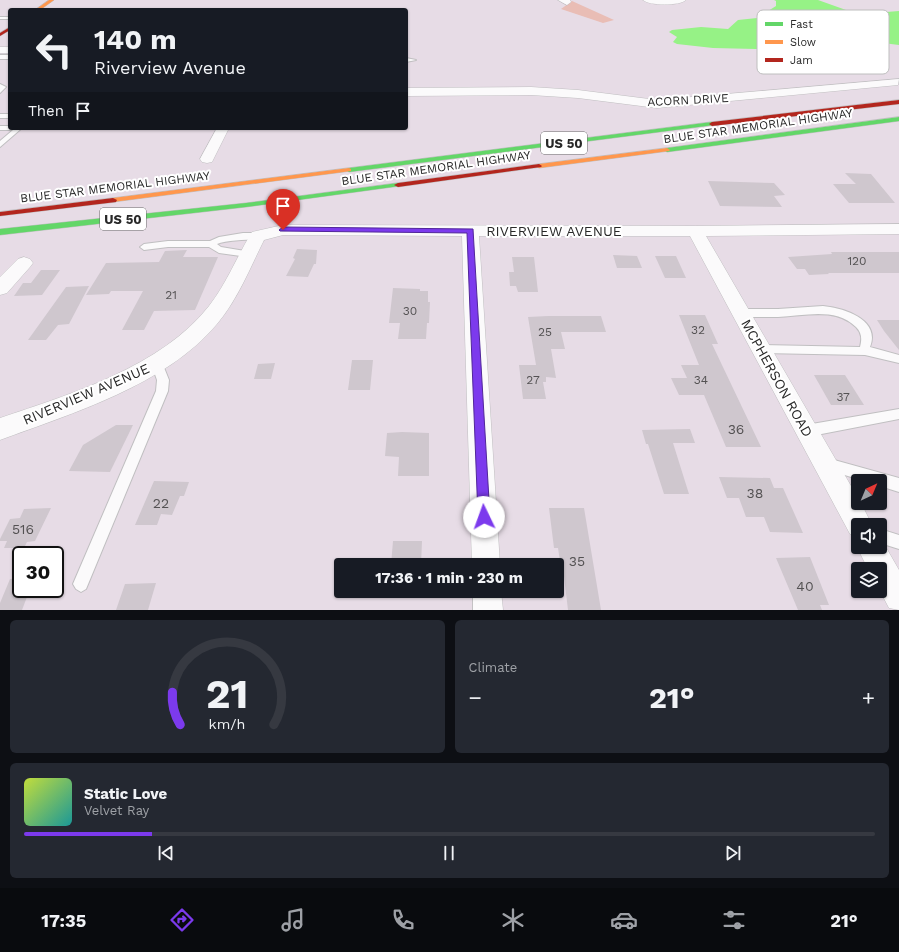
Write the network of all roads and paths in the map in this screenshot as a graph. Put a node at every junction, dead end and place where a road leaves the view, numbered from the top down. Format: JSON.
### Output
{"nodes":[{"id":1,"x":52,"y":0,"type":"edge"},
{"id":2,"x":647,"y":0,"type":"edge"},
{"id":3,"x":682,"y":0,"type":"edge"},
{"id":4,"x":40,"y":8,"type":"edge"},
{"id":5,"x":408,"y":60,"type":"edge"},
{"id":6,"x":413,"y":60,"type":"dead end"},
{"id":7,"x":898,"y":82,"type":"edge"},
{"id":8,"x":0,"y":86,"type":"edge"},
{"id":9,"x":0,"y":91,"type":"edge"},
{"id":10,"x":408,"y":92,"type":"edge"},
{"id":11,"x":899,"y":102,"type":"edge"},
{"id":12,"x":899,"y":119,"type":"edge"},
{"id":13,"x":17,"y":130,"type":"edge"},
{"id":14,"x":222,"y":130,"type":"edge"},
{"id":15,"x":0,"y":144,"type":"edge"},
{"id":16,"x":207,"y":159,"type":"dead end"},
{"id":17,"x":229,"y":185,"type":"junction"},
{"id":18,"x":246,"y":205,"type":"junction"},
{"id":19,"x":0,"y":207,"type":"edge"},
{"id":20,"x":0,"y":214,"type":"edge"},
{"id":21,"x":899,"y":229,"type":"edge"},
{"id":22,"x":470,"y":231,"type":"junction"},
{"id":23,"x":695,"y":231,"type":"junction"},
{"id":24,"x":0,"y":232,"type":"edge"},
{"id":25,"x":54,"y":236,"type":"dead end"},
{"id":26,"x":258,"y":236,"type":"junction"},
{"id":27,"x":211,"y":244,"type":"junction"},
{"id":28,"x":144,"y":247,"type":"dead end"},
{"id":29,"x":248,"y":254,"type":"junction"},
{"id":30,"x":24,"y":263,"type":"dead end"},
{"id":31,"x":0,"y":288,"type":"edge"},
{"id":32,"x":741,"y":313,"type":"junction"},
{"id":33,"x":761,"y":349,"type":"junction"},
{"id":34,"x":863,"y":350,"type":"junction"},
{"id":35,"x":899,"y":359,"type":"edge"},
{"id":36,"x":157,"y":363,"type":"junction"},
{"id":37,"x":899,"y":414,"type":"edge"},
{"id":38,"x":0,"y":429,"type":"edge"},
{"id":39,"x":806,"y":430,"type":"junction"},
{"id":40,"x":824,"y":463,"type":"junction"},
{"id":41,"x":899,"y":485,"type":"edge"},
{"id":42,"x":854,"y":518,"type":"edge"},
{"id":43,"x":887,"y":538,"type":"edge"},
{"id":44,"x":899,"y":542,"type":"edge"},
{"id":45,"x":875,"y":554,"type":"edge"},
{"id":46,"x":486,"y":558,"type":"edge"},
{"id":47,"x":81,"y":584,"type":"dead end"},
{"id":48,"x":487,"y":598,"type":"edge"},
{"id":49,"x":899,"y":598,"type":"edge"},
{"id":50,"x":488,"y":610,"type":"edge"}],
"edges":[{"from":1,"to":4,"type":"main road"},
{"from":2,"to":3,"type":"street"},
{"from":5,"to":6,"type":"lane"},
{"from":7,"to":10,"type":"street","name":"ACORN DRIVE"},
{"from":8,"to":9,"type":"lane"},
{"from":11,"to":17,"type":"main road","name":"BLUE STAR MEMORIAL HIGHWAY","number":"US 50"},
{"from":12,"to":18,"type":"main road","name":"BLUE STAR MEMORIAL HIGHWAY","number":"US 50"},
{"from":13,"to":15,"type":"lane"},
{"from":14,"to":16,"type":"street"},
{"from":17,"to":19,"type":"main road"},
{"from":17,"to":20,"type":"main road","name":"BLUE STAR MEMORIAL HIGHWAY","number":"US 50"},
{"from":18,"to":24,"type":"main road","name":"BLUE STAR MEMORIAL HIGHWAY","number":"US 50"},
{"from":18,"to":25,"type":"main road"},
{"from":21,"to":23,"type":"street","name":"RIVERVIEW AVENUE"},
{"from":22,"to":23,"type":"street","name":"RIVERVIEW AVENUE"},
{"from":22,"to":26,"type":"street","name":"RIVERVIEW AVENUE"},
{"from":22,"to":46,"type":"street"},
{"from":23,"to":32,"type":"street","name":"MCPHERSON ROAD"},
{"from":26,"to":27,"type":"lane"},
{"from":26,"to":29,"type":"street","name":"RIVERVIEW AVENUE"},
{"from":27,"to":28,"type":"lane"},
{"from":27,"to":29,"type":"lane"},
{"from":29,"to":36,"type":"street","name":"RIVERVIEW AVENUE"},
{"from":30,"to":31,"type":"street"},
{"from":32,"to":33,"type":"street","name":"MCPHERSON ROAD"},
{"from":32,"to":34,"type":"lane"},
{"from":33,"to":34,"type":"lane"},
{"from":33,"to":39,"type":"street","name":"MCPHERSON ROAD"},
{"from":34,"to":35,"type":"lane"},
{"from":36,"to":38,"type":"street","name":"RIVERVIEW AVENUE"},
{"from":36,"to":47,"type":"lane"},
{"from":37,"to":39,"type":"lane"},
{"from":39,"to":40,"type":"street","name":"MCPHERSON ROAD"},
{"from":40,"to":41,"type":"lane"},
{"from":40,"to":42,"type":"street","name":"MCPHERSON ROAD"},
{"from":43,"to":44,"type":"lane"},
{"from":45,"to":49,"type":"street"},
{"from":48,"to":50,"type":"street"}]}
